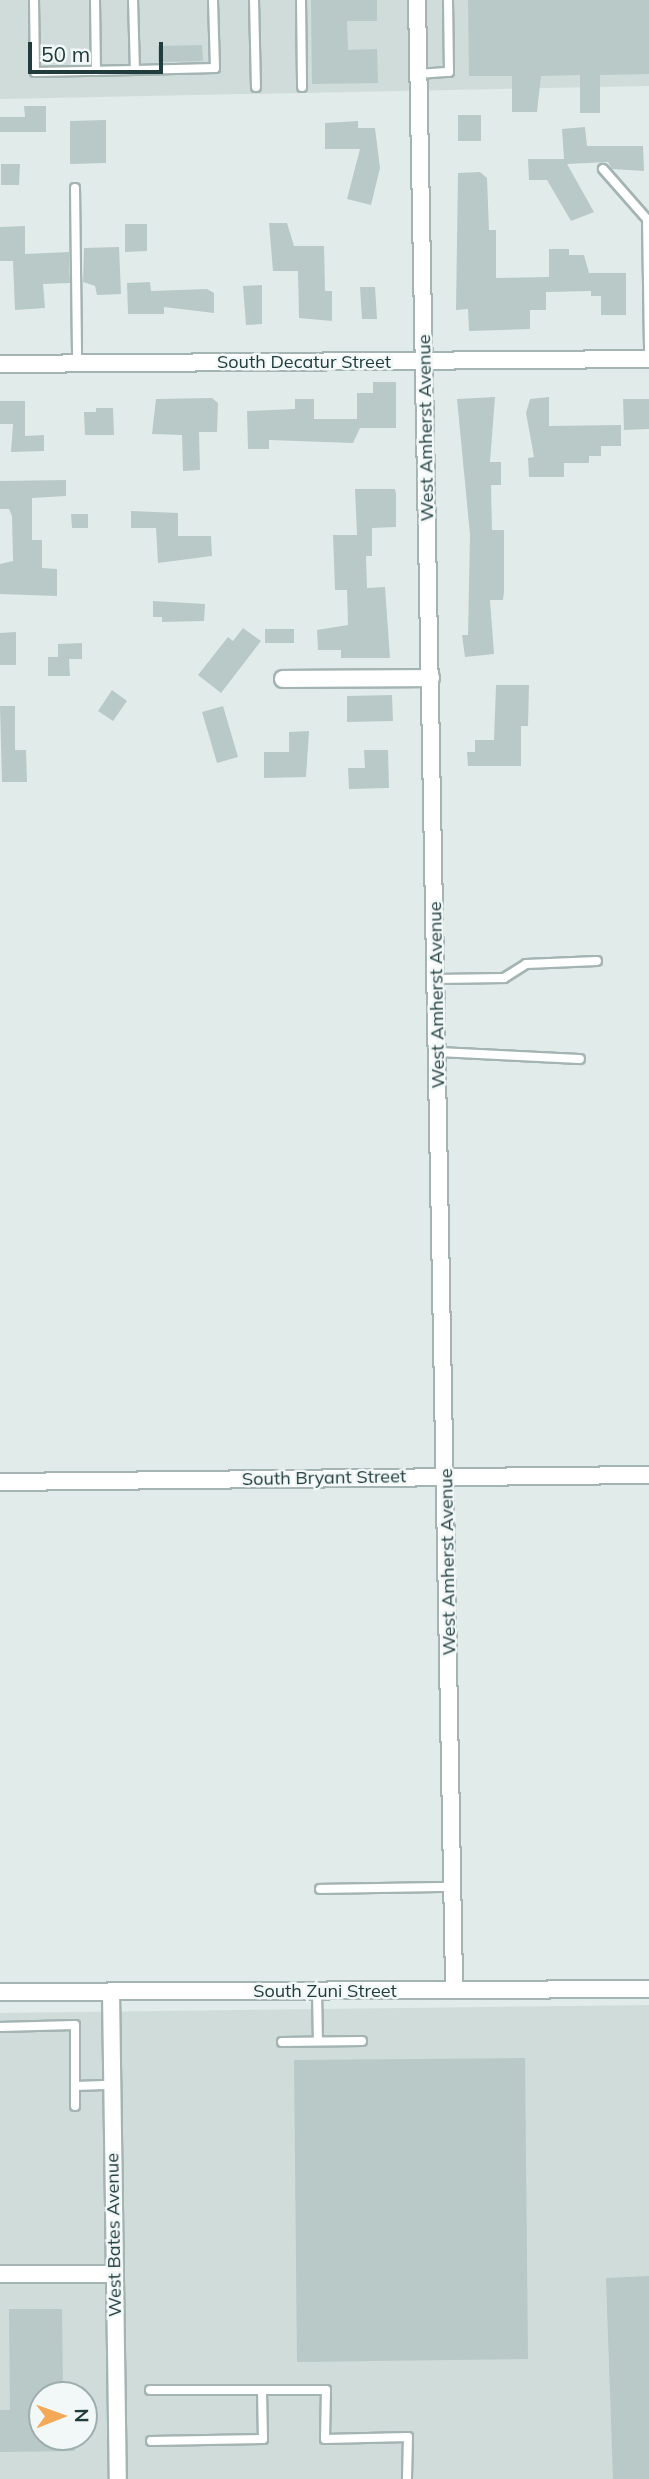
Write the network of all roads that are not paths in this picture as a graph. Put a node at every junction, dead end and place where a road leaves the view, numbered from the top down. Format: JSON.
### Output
{"nodes":[{"id":1,"x":34,"y":0,"type":"edge"},
{"id":2,"x":95,"y":0,"type":"edge"},
{"id":3,"x":133,"y":0,"type":"edge"},
{"id":4,"x":213,"y":0,"type":"edge"},
{"id":5,"x":254,"y":0,"type":"edge"},
{"id":6,"x":301,"y":0,"type":"edge"},
{"id":7,"x":417,"y":0,"type":"edge"},
{"id":8,"x":447,"y":0,"type":"edge"},
{"id":9,"x":135,"y":69,"type":"junction"},
{"id":10,"x":96,"y":71,"type":"junction"},
{"id":11,"x":418,"y":74,"type":"junction"},
{"id":12,"x":256,"y":87,"type":"dead end"},
{"id":13,"x":302,"y":87,"type":"dead end"},
{"id":14,"x":603,"y":169,"type":"dead end"},
{"id":15,"x":75,"y":188,"type":"dead end"},
{"id":16,"x":649,"y":351,"type":"edge"},
{"id":17,"x":649,"y":359,"type":"edge"},
{"id":18,"x":425,"y":361,"type":"junction"},
{"id":19,"x":77,"y":363,"type":"junction"},
{"id":20,"x":0,"y":364,"type":"edge"},
{"id":21,"x":431,"y":678,"type":"junction"},
{"id":22,"x":283,"y":679,"type":"dead end"},
{"id":23,"x":597,"y":961,"type":"dead end"},
{"id":24,"x":437,"y":979,"type":"junction"},
{"id":25,"x":438,"y":1052,"type":"junction"},
{"id":26,"x":580,"y":1059,"type":"dead end"},
{"id":27,"x":649,"y":1475,"type":"edge"},
{"id":28,"x":446,"y":1476,"type":"junction"},
{"id":29,"x":0,"y":1482,"type":"edge"},
{"id":30,"x":452,"y":1887,"type":"junction"},
{"id":31,"x":320,"y":1889,"type":"dead end"},
{"id":32,"x":649,"y":1989,"type":"edge"},
{"id":33,"x":454,"y":1990,"type":"junction"},
{"id":34,"x":317,"y":1991,"type":"junction"},
{"id":35,"x":0,"y":1992,"type":"edge"},
{"id":36,"x":111,"y":1992,"type":"junction"},
{"id":37,"x":0,"y":2027,"type":"edge"},
{"id":38,"x":318,"y":2041,"type":"junction"},
{"id":39,"x":362,"y":2041,"type":"dead end"},
{"id":40,"x":282,"y":2042,"type":"dead end"},
{"id":41,"x":112,"y":2085,"type":"junction"},
{"id":42,"x":75,"y":2086,"type":"junction"},
{"id":43,"x":75,"y":2106,"type":"dead end"},
{"id":44,"x":0,"y":2274,"type":"edge"},
{"id":45,"x":115,"y":2274,"type":"junction"},
{"id":46,"x":150,"y":2390,"type":"dead end"},
{"id":47,"x":262,"y":2390,"type":"junction"},
{"id":48,"x":151,"y":2441,"type":"dead end"},
{"id":49,"x":118,"y":2479,"type":"edge"},
{"id":50,"x":407,"y":2479,"type":"edge"}],
"edges":[{"from":1,"to":10,"type":"lane"},
{"from":2,"to":10,"type":"lane"},
{"from":3,"to":9,"type":"lane"},
{"from":4,"to":9,"type":"lane"},
{"from":5,"to":12,"type":"lane"},
{"from":6,"to":13,"type":"lane"},
{"from":7,"to":11,"type":"street","name":"West Amherst Avenue"},
{"from":8,"to":11,"type":"lane"},
{"from":9,"to":10,"type":"lane"},
{"from":11,"to":18,"type":"street","name":"West Amherst Avenue"},
{"from":14,"to":16,"type":"lane"},
{"from":15,"to":19,"type":"lane"},
{"from":17,"to":18,"type":"street","name":"South Decatur Street"},
{"from":18,"to":19,"type":"street","name":"South Decatur Street"},
{"from":18,"to":21,"type":"street","name":"West Amherst Avenue"},
{"from":19,"to":20,"type":"street","name":"South Decatur Street"},
{"from":21,"to":22,"type":"street"},
{"from":21,"to":24,"type":"street","name":"West Amherst Avenue"},
{"from":23,"to":24,"type":"lane"},
{"from":24,"to":25,"type":"street","name":"West Amherst Avenue"},
{"from":25,"to":26,"type":"lane"},
{"from":25,"to":28,"type":"street","name":"West Amherst Avenue"},
{"from":27,"to":28,"type":"street","name":"South Bryant Street"},
{"from":28,"to":29,"type":"street","name":"South Bryant Street"},
{"from":28,"to":30,"type":"street","name":"West Amherst Avenue"},
{"from":30,"to":31,"type":"lane"},
{"from":30,"to":33,"type":"street","name":"West Amherst Avenue"},
{"from":32,"to":33,"type":"street","name":"South Zuni Street"},
{"from":33,"to":34,"type":"street","name":"South Zuni Street"},
{"from":34,"to":36,"type":"street","name":"South Zuni Street"},
{"from":34,"to":38,"type":"lane"},
{"from":35,"to":36,"type":"street","name":"South Zuni Street"},
{"from":36,"to":41,"type":"street","name":"West Bates Avenue"},
{"from":37,"to":42,"type":"lane"},
{"from":38,"to":39,"type":"lane"},
{"from":38,"to":40,"type":"lane"},
{"from":41,"to":42,"type":"lane"},
{"from":41,"to":45,"type":"street","name":"West Bates Avenue"},
{"from":42,"to":43,"type":"lane"},
{"from":44,"to":45,"type":"street"},
{"from":45,"to":49,"type":"street","name":"West Bates Avenue"},
{"from":46,"to":47,"type":"lane"},
{"from":47,"to":48,"type":"lane"},
{"from":47,"to":50,"type":"lane"}]}
